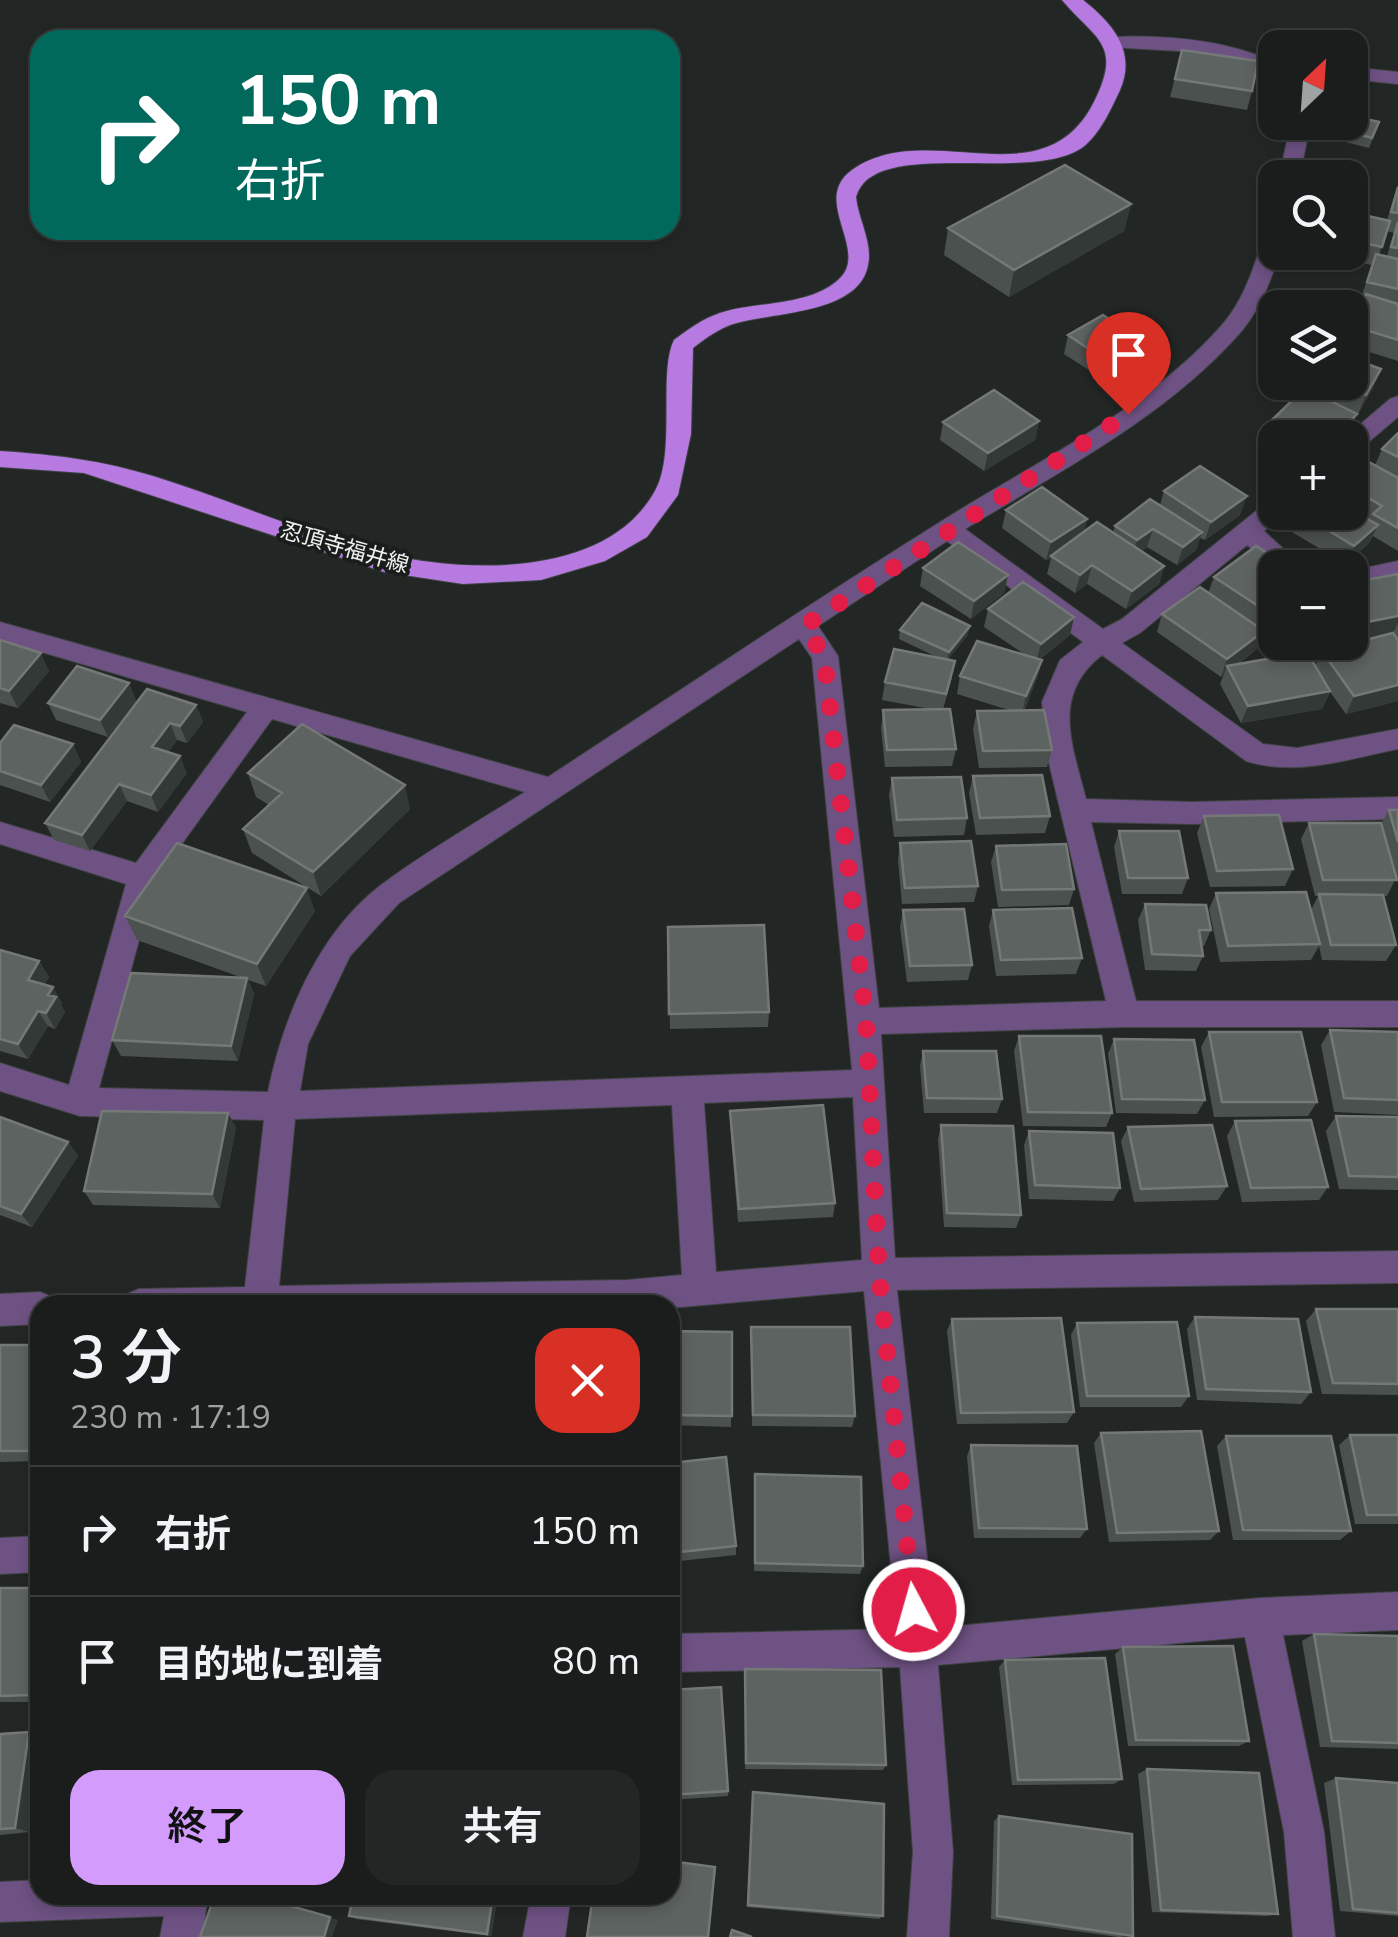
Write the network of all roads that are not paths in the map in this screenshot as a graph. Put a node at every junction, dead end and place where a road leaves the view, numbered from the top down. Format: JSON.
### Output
{"nodes":[{"id":1,"x":1072,"y":0,"type":"edge"},
{"id":2,"x":1115,"y":43,"type":"junction"},
{"id":3,"x":1258,"y":60,"type":"edge"},
{"id":4,"x":1368,"y":75,"type":"edge"},
{"id":5,"x":1398,"y":78,"type":"edge"},
{"id":6,"x":1264,"y":270,"type":"edge"},
{"id":7,"x":1398,"y":404,"type":"edge"},
{"id":8,"x":1368,"y":430,"type":"edge"},
{"id":9,"x":0,"y":459,"type":"edge"},
{"id":10,"x":1258,"y":523,"type":"edge"},
{"id":11,"x":947,"y":530,"type":"junction"},
{"id":12,"x":1248,"y":532,"type":"junction"},
{"id":13,"x":1270,"y":550,"type":"edge"},
{"id":14,"x":1398,"y":570,"type":"edge"},
{"id":15,"x":1368,"y":576,"type":"edge"},
{"id":16,"x":804,"y":626,"type":"junction"},
{"id":17,"x":0,"y":632,"type":"edge"},
{"id":18,"x":1101,"y":642,"type":"junction"},
{"id":19,"x":267,"y":705,"type":"junction"},
{"id":20,"x":1398,"y":739,"type":"edge"},
{"id":21,"x":550,"y":788,"type":"junction"},
{"id":22,"x":1398,"y":808,"type":"edge"},
{"id":23,"x":1074,"y":810,"type":"junction"},
{"id":24,"x":0,"y":833,"type":"edge"},
{"id":25,"x":142,"y":876,"type":"junction"},
{"id":26,"x":1124,"y":1014,"type":"junction"},
{"id":27,"x":1398,"y":1014,"type":"edge"},
{"id":28,"x":866,"y":1021,"type":"junction"},
{"id":29,"x":0,"y":1077,"type":"edge"},
{"id":30,"x":869,"y":1083,"type":"junction"},
{"id":31,"x":687,"y":1090,"type":"junction"},
{"id":32,"x":80,"y":1102,"type":"junction"},
{"id":33,"x":280,"y":1106,"type":"junction"},
{"id":34,"x":1398,"y":1267,"type":"edge"},
{"id":35,"x":879,"y":1274,"type":"junction"},
{"id":36,"x":700,"y":1289,"type":"junction"},
{"id":37,"x":261,"y":1295,"type":"edge"},
{"id":38,"x":637,"y":1295,"type":"edge"},
{"id":39,"x":30,"y":1308,"type":"edge"},
{"id":40,"x":0,"y":1310,"type":"edge"},
{"id":41,"x":30,"y":1554,"type":"edge"},
{"id":42,"x":0,"y":1556,"type":"edge"},
{"id":43,"x":1398,"y":1611,"type":"edge"},
{"id":44,"x":1260,"y":1617,"type":"junction"},
{"id":45,"x":918,"y":1648,"type":"junction"},
{"id":46,"x":680,"y":1653,"type":"edge"},
{"id":47,"x":30,"y":1901,"type":"edge"},
{"id":48,"x":0,"y":1902,"type":"edge"},
{"id":49,"x":185,"y":1905,"type":"edge"},
{"id":50,"x":549,"y":1905,"type":"edge"},
{"id":51,"x":181,"y":1937,"type":"edge"},
{"id":52,"x":544,"y":1937,"type":"edge"},
{"id":53,"x":928,"y":1937,"type":"edge"},
{"id":54,"x":1314,"y":1937,"type":"edge"}],
"edges":[{"from":1,"to":2,"type":"main road"},
{"from":2,"to":3,"type":"street"},
{"from":2,"to":9,"type":"main road","name":"忍頂寺福井線"},
{"from":4,"to":5,"type":"street"},
{"from":6,"to":11,"type":"street"},
{"from":7,"to":8,"type":"street"},
{"from":10,"to":12,"type":"street"},
{"from":11,"to":16,"type":"street"},
{"from":11,"to":18,"type":"street"},
{"from":12,"to":13,"type":"street"},
{"from":12,"to":18,"type":"street"},
{"from":14,"to":15,"type":"street"},
{"from":16,"to":21,"type":"street"},
{"from":16,"to":28,"type":"street"},
{"from":17,"to":19,"type":"street"},
{"from":18,"to":20,"type":"street"},
{"from":18,"to":23,"type":"street"},
{"from":19,"to":21,"type":"street"},
{"from":19,"to":25,"type":"street"},
{"from":21,"to":33,"type":"street"},
{"from":22,"to":23,"type":"street"},
{"from":23,"to":26,"type":"street"},
{"from":24,"to":25,"type":"street"},
{"from":25,"to":32,"type":"street"},
{"from":26,"to":27,"type":"street"},
{"from":26,"to":28,"type":"street"},
{"from":28,"to":30,"type":"street"},
{"from":29,"to":32,"type":"street"},
{"from":30,"to":31,"type":"street"},
{"from":30,"to":35,"type":"street"},
{"from":31,"to":33,"type":"street"},
{"from":31,"to":36,"type":"street"},
{"from":32,"to":33,"type":"street"},
{"from":33,"to":37,"type":"street"},
{"from":34,"to":35,"type":"street"},
{"from":35,"to":36,"type":"street"},
{"from":35,"to":45,"type":"street"},
{"from":36,"to":38,"type":"street"},
{"from":39,"to":40,"type":"street"},
{"from":41,"to":42,"type":"street"},
{"from":43,"to":44,"type":"street"},
{"from":44,"to":45,"type":"street"},
{"from":44,"to":54,"type":"street"},
{"from":45,"to":46,"type":"street"},
{"from":45,"to":53,"type":"street"},
{"from":47,"to":48,"type":"street"},
{"from":49,"to":51,"type":"street"},
{"from":50,"to":52,"type":"street"}]}
